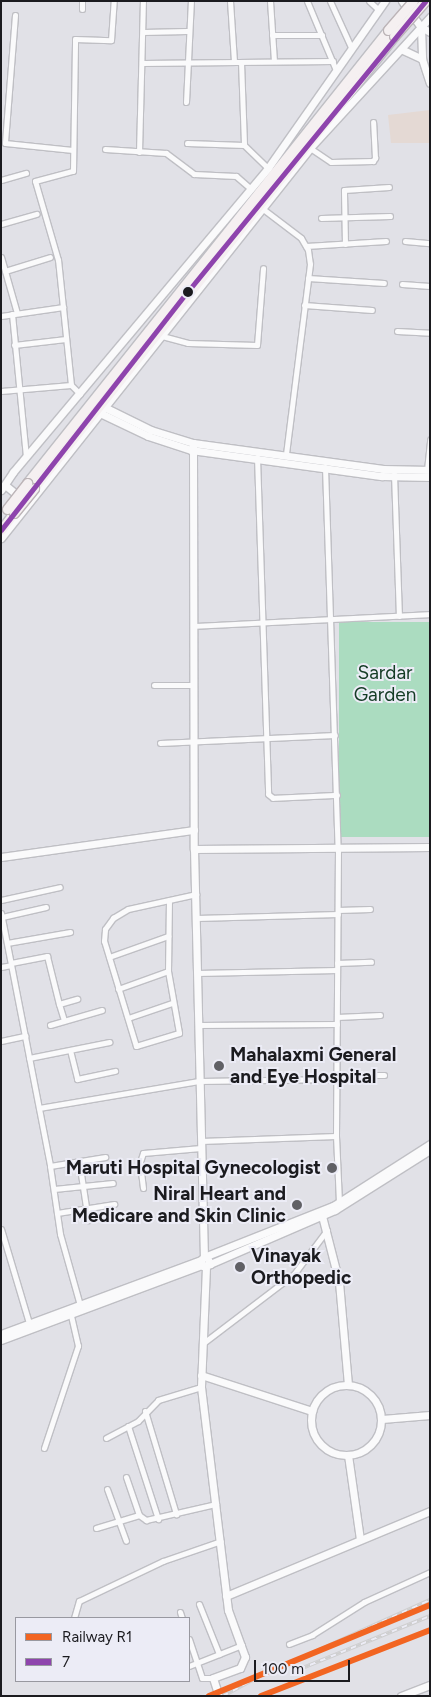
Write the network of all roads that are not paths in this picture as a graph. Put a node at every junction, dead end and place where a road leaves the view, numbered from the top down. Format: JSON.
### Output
{"nodes":[{"id":1,"x":82,"y":1,"type":"edge"},
{"id":2,"x":114,"y":1,"type":"edge"},
{"id":3,"x":143,"y":1,"type":"edge"},
{"id":4,"x":191,"y":1,"type":"edge"},
{"id":5,"x":230,"y":1,"type":"edge"},
{"id":6,"x":270,"y":1,"type":"edge"},
{"id":7,"x":307,"y":1,"type":"edge"},
{"id":8,"x":330,"y":1,"type":"edge"},
{"id":9,"x":369,"y":1,"type":"edge"},
{"id":10,"x":385,"y":1,"type":"edge"},
{"id":11,"x":402,"y":1,"type":"edge"},
{"id":12,"x":413,"y":1,"type":"edge"},
{"id":13,"x":425,"y":1,"type":"edge"},
{"id":14,"x":82,"y":9,"type":"dead end"},
{"id":15,"x":378,"y":9,"type":"junction"},
{"id":16,"x":14,"y":15,"type":"dead end"},
{"id":17,"x":430,"y":17,"type":"edge"},
{"id":18,"x":421,"y":28,"type":"junction"},
{"id":19,"x":187,"y":31,"type":"junction"},
{"id":20,"x":142,"y":32,"type":"junction"},
{"id":21,"x":430,"y":32,"type":"edge"},
{"id":22,"x":391,"y":33,"type":"junction"},
{"id":23,"x":272,"y":36,"type":"junction"},
{"id":24,"x":322,"y":36,"type":"junction"},
{"id":25,"x":351,"y":47,"type":"junction"},
{"id":26,"x":402,"y":50,"type":"junction"},
{"id":27,"x":422,"y":59,"type":"junction"},
{"id":28,"x":187,"y":61,"type":"junction"},
{"id":29,"x":274,"y":61,"type":"junction"},
{"id":30,"x":234,"y":62,"type":"junction"},
{"id":31,"x":241,"y":62,"type":"junction"},
{"id":32,"x":142,"y":63,"type":"junction"},
{"id":33,"x":334,"y":65,"type":"junction"},
{"id":34,"x":430,"y":83,"type":"edge"},
{"id":35,"x":186,"y":102,"type":"dead end"},
{"id":36,"x":373,"y":122,"type":"dead end"},
{"id":37,"x":187,"y":143,"type":"dead end"},
{"id":38,"x":244,"y":145,"type":"junction"},
{"id":39,"x":310,"y":148,"type":"junction"},
{"id":40,"x":105,"y":149,"type":"dead end"},
{"id":41,"x":73,"y":150,"type":"junction"},
{"id":42,"x":139,"y":152,"type":"junction"},
{"id":43,"x":268,"y":168,"type":"junction"},
{"id":44,"x":26,"y":173,"type":"dead end"},
{"id":45,"x":1,"y":180,"type":"edge"},
{"id":46,"x":389,"y":187,"type":"dead end"},
{"id":47,"x":251,"y":189,"type":"junction"},
{"id":48,"x":263,"y":209,"type":"junction"},
{"id":49,"x":37,"y":214,"type":"dead end"},
{"id":50,"x":390,"y":216,"type":"dead end"},
{"id":51,"x":321,"y":218,"type":"dead end"},
{"id":52,"x":345,"y":218,"type":"junction"},
{"id":53,"x":1,"y":224,"type":"edge"},
{"id":54,"x":386,"y":241,"type":"dead end"},
{"id":55,"x":405,"y":241,"type":"dead end"},
{"id":56,"x":430,"y":243,"type":"edge"},
{"id":57,"x":345,"y":244,"type":"junction"},
{"id":58,"x":306,"y":246,"type":"junction"},
{"id":59,"x":1,"y":257,"type":"edge"},
{"id":60,"x":50,"y":257,"type":"dead end"},
{"id":61,"x":263,"y":268,"type":"dead end"},
{"id":62,"x":5,"y":271,"type":"junction"},
{"id":63,"x":308,"y":278,"type":"junction"},
{"id":64,"x":384,"y":283,"type":"dead end"},
{"id":65,"x":402,"y":284,"type":"dead end"},
{"id":66,"x":430,"y":286,"type":"edge"},
{"id":67,"x":304,"y":306,"type":"junction"},
{"id":68,"x":63,"y":307,"type":"junction"},
{"id":69,"x":372,"y":310,"type":"dead end"},
{"id":70,"x":15,"y":313,"type":"junction"},
{"id":71,"x":1,"y":316,"type":"edge"},
{"id":72,"x":398,"y":331,"type":"dead end"},
{"id":73,"x":430,"y":332,"type":"edge"},
{"id":74,"x":162,"y":336,"type":"junction"},
{"id":75,"x":66,"y":339,"type":"junction"},
{"id":76,"x":14,"y":345,"type":"junction"},
{"id":77,"x":71,"y":385,"type":"junction"},
{"id":78,"x":18,"y":390,"type":"junction"},
{"id":79,"x":1,"y":391,"type":"edge"},
{"id":80,"x":80,"y":394,"type":"junction"},
{"id":81,"x":102,"y":410,"type":"junction"},
{"id":82,"x":430,"y":438,"type":"edge"},
{"id":83,"x":192,"y":446,"type":"junction"},
{"id":84,"x":257,"y":453,"type":"junction"},
{"id":85,"x":286,"y":454,"type":"junction"},
{"id":86,"x":26,"y":457,"type":"junction"},
{"id":87,"x":325,"y":463,"type":"junction"},
{"id":88,"x":429,"y":473,"type":"edge"},
{"id":89,"x":394,"y":474,"type":"junction"},
{"id":90,"x":3,"y":488,"type":"edge"},
{"id":91,"x":29,"y":503,"type":"junction"},
{"id":92,"x":8,"y":513,"type":"edge"},
{"id":93,"x":1,"y":530,"type":"edge"},
{"id":94,"x":1,"y":538,"type":"edge"},
{"id":95,"x":430,"y":614,"type":"edge"},
{"id":96,"x":399,"y":616,"type":"junction"},
{"id":97,"x":331,"y":620,"type":"junction"},
{"id":98,"x":264,"y":624,"type":"junction"},
{"id":99,"x":193,"y":626,"type":"junction"},
{"id":100,"x":154,"y":685,"type":"dead end"},
{"id":101,"x":193,"y":685,"type":"junction"},
{"id":102,"x":335,"y":735,"type":"junction"},
{"id":103,"x":266,"y":739,"type":"junction"},
{"id":104,"x":194,"y":741,"type":"junction"},
{"id":105,"x":160,"y":744,"type":"dead end"},
{"id":106,"x":337,"y":795,"type":"junction"},
{"id":107,"x":194,"y":830,"type":"junction"},
{"id":108,"x":430,"y":847,"type":"edge"},
{"id":109,"x":194,"y":849,"type":"junction"},
{"id":110,"x":338,"y":849,"type":"junction"},
{"id":111,"x":1,"y":857,"type":"edge"},
{"id":112,"x":60,"y":887,"type":"dead end"},
{"id":113,"x":196,"y":894,"type":"junction"},
{"id":114,"x":1,"y":900,"type":"edge"},
{"id":115,"x":169,"y":900,"type":"junction"},
{"id":116,"x":46,"y":907,"type":"dead end"},
{"id":117,"x":370,"y":909,"type":"dead end"},
{"id":118,"x":338,"y":912,"type":"junction"},
{"id":119,"x":197,"y":918,"type":"junction"},
{"id":120,"x":2,"y":919,"type":"edge"},
{"id":121,"x":70,"y":932,"type":"dead end"},
{"id":122,"x":168,"y":936,"type":"junction"},
{"id":123,"x":7,"y":943,"type":"junction"},
{"id":124,"x":109,"y":957,"type":"junction"},
{"id":125,"x":371,"y":962,"type":"dead end"},
{"id":126,"x":337,"y":963,"type":"junction"},
{"id":127,"x":11,"y":964,"type":"junction"},
{"id":128,"x":1,"y":967,"type":"edge"},
{"id":129,"x":337,"y":970,"type":"junction"},
{"id":130,"x":168,"y":971,"type":"junction"},
{"id":131,"x":197,"y":973,"type":"junction"},
{"id":132,"x":118,"y":989,"type":"junction"},
{"id":133,"x":77,"y":999,"type":"dead end"},
{"id":134,"x":172,"y":1003,"type":"junction"},
{"id":135,"x":59,"y":1004,"type":"junction"},
{"id":136,"x":102,"y":1010,"type":"dead end"},
{"id":137,"x":380,"y":1015,"type":"dead end"},
{"id":138,"x":337,"y":1017,"type":"junction"},
{"id":139,"x":128,"y":1018,"type":"junction"},
{"id":140,"x":64,"y":1020,"type":"junction"},
{"id":141,"x":337,"y":1024,"type":"junction"},
{"id":142,"x":50,"y":1025,"type":"dead end"},
{"id":143,"x":198,"y":1025,"type":"junction"},
{"id":144,"x":25,"y":1036,"type":"junction"},
{"id":145,"x":1,"y":1041,"type":"edge"},
{"id":146,"x":109,"y":1042,"type":"dead end"},
{"id":147,"x":70,"y":1050,"type":"junction"},
{"id":148,"x":30,"y":1058,"type":"junction"},
{"id":149,"x":115,"y":1071,"type":"dead end"},
{"id":150,"x":384,"y":1075,"type":"dead end"},
{"id":151,"x":336,"y":1077,"type":"junction"},
{"id":152,"x":199,"y":1081,"type":"junction"},
{"id":153,"x":39,"y":1108,"type":"junction"},
{"id":154,"x":336,"y":1136,"type":"junction"},
{"id":155,"x":201,"y":1144,"type":"junction"},
{"id":156,"x":430,"y":1144,"type":"edge"},
{"id":157,"x":430,"y":1150,"type":"edge"},
{"id":158,"x":105,"y":1157,"type":"dead end"},
{"id":159,"x":79,"y":1161,"type":"junction"},
{"id":160,"x":50,"y":1166,"type":"junction"},
{"id":161,"x":113,"y":1183,"type":"dead end"},
{"id":162,"x":82,"y":1186,"type":"junction"},
{"id":163,"x":143,"y":1188,"type":"dead end"},
{"id":164,"x":54,"y":1189,"type":"junction"},
{"id":165,"x":339,"y":1202,"type":"junction"},
{"id":166,"x":114,"y":1204,"type":"dead end"},
{"id":167,"x":86,"y":1209,"type":"junction"},
{"id":168,"x":57,"y":1213,"type":"junction"},
{"id":169,"x":322,"y":1214,"type":"junction"},
{"id":170,"x":88,"y":1220,"type":"dead end"},
{"id":171,"x":1,"y":1230,"type":"edge"},
{"id":172,"x":327,"y":1230,"type":"junction"},
{"id":173,"x":205,"y":1262,"type":"junction"},
{"id":174,"x":80,"y":1305,"type":"junction"},
{"id":175,"x":71,"y":1316,"type":"junction"},
{"id":176,"x":28,"y":1323,"type":"junction"},
{"id":177,"x":1,"y":1334,"type":"edge"},
{"id":178,"x":1,"y":1340,"type":"edge"},
{"id":179,"x":202,"y":1344,"type":"junction"},
{"id":180,"x":201,"y":1375,"type":"junction"},
{"id":181,"x":348,"y":1384,"type":"junction"},
{"id":182,"x":201,"y":1387,"type":"junction"},
{"id":183,"x":312,"y":1411,"type":"junction"},
{"id":184,"x":145,"y":1412,"type":"junction"},
{"id":185,"x":430,"y":1415,"type":"edge"},
{"id":186,"x":382,"y":1419,"type":"junction"},
{"id":187,"x":128,"y":1426,"type":"junction"},
{"id":188,"x":106,"y":1438,"type":"dead end"},
{"id":189,"x":44,"y":1448,"type":"dead end"},
{"id":190,"x":348,"y":1455,"type":"junction"},
{"id":191,"x":126,"y":1477,"type":"dead end"},
{"id":192,"x":107,"y":1489,"type":"dead end"},
{"id":193,"x":216,"y":1504,"type":"junction"},
{"id":194,"x":430,"y":1511,"type":"edge"},
{"id":195,"x":176,"y":1514,"type":"junction"},
{"id":196,"x":139,"y":1515,"type":"junction"},
{"id":197,"x":158,"y":1519,"type":"junction"},
{"id":198,"x":119,"y":1521,"type":"junction"},
{"id":199,"x":96,"y":1528,"type":"dead end"},
{"id":200,"x":360,"y":1539,"type":"junction"},
{"id":201,"x":221,"y":1541,"type":"junction"},
{"id":202,"x":126,"y":1542,"type":"dead end"},
{"id":203,"x":430,"y":1572,"type":"edge"},
{"id":204,"x":226,"y":1596,"type":"junction"},
{"id":205,"x":199,"y":1604,"type":"dead end"},
{"id":206,"x":180,"y":1612,"type":"dead end"},
{"id":207,"x":74,"y":1617,"type":"edge"},
{"id":208,"x":182,"y":1617,"type":"edge"},
{"id":209,"x":190,"y":1642,"type":"edge"},
{"id":210,"x":289,"y":1644,"type":"dead end"},
{"id":211,"x":242,"y":1645,"type":"junction"},
{"id":212,"x":219,"y":1654,"type":"junction"},
{"id":213,"x":196,"y":1663,"type":"junction"},
{"id":214,"x":190,"y":1666,"type":"edge"},
{"id":215,"x":212,"y":1678,"type":"junction"},
{"id":216,"x":430,"y":1685,"type":"edge"},
{"id":217,"x":414,"y":1693,"type":"edge"},
{"id":218,"x":219,"y":1696,"type":"edge"},
{"id":219,"x":402,"y":1696,"type":"edge"}],
"edges":[{"from":1,"to":14,"type":"street"},
{"from":2,"to":41,"type":"street"},
{"from":3,"to":20,"type":"street"},
{"from":4,"to":19,"type":"street"},
{"from":5,"to":30,"type":"street"},
{"from":6,"to":23,"type":"street"},
{"from":7,"to":24,"type":"street"},
{"from":8,"to":25,"type":"street"},
{"from":9,"to":15,"type":"street"},
{"from":10,"to":15,"type":"street"},
{"from":11,"to":18,"type":"street"},
{"from":12,"to":22,"type":"main road","bridge":true},
{"from":13,"to":22,"type":"main road","bridge":true},
{"from":15,"to":25,"type":"street"},
{"from":16,"to":41,"type":"street"},
{"from":17,"to":18,"type":"street"},
{"from":18,"to":21,"type":"street"},
{"from":18,"to":26,"type":"street"},
{"from":18,"to":27,"type":"street"},
{"from":19,"to":20,"type":"street"},
{"from":19,"to":28,"type":"street"},
{"from":20,"to":32,"type":"street"},
{"from":22,"to":92,"type":"main road","bridge":true},
{"from":23,"to":24,"type":"street"},
{"from":23,"to":29,"type":"street"},
{"from":24,"to":33,"type":"street"},
{"from":25,"to":33,"type":"street"},
{"from":26,"to":27,"type":"street"},
{"from":26,"to":39,"type":"street"},
{"from":27,"to":34,"type":"street"},
{"from":28,"to":30,"type":"street"},
{"from":28,"to":32,"type":"street"},
{"from":28,"to":35,"type":"street"},
{"from":29,"to":31,"type":"street"},
{"from":29,"to":33,"type":"street"},
{"from":30,"to":31,"type":"street"},
{"from":31,"to":38,"type":"street"},
{"from":32,"to":42,"type":"street"},
{"from":33,"to":43,"type":"street"},
{"from":36,"to":39,"type":"street"},
{"from":37,"to":38,"type":"street"},
{"from":38,"to":43,"type":"street"},
{"from":39,"to":48,"type":"street"},
{"from":40,"to":42,"type":"street"},
{"from":41,"to":68,"type":"street"},
{"from":42,"to":47,"type":"street"},
{"from":43,"to":47,"type":"street"},
{"from":44,"to":45,"type":"street"},
{"from":46,"to":52,"type":"street"},
{"from":47,"to":80,"type":"street"},
{"from":48,"to":58,"type":"street"},
{"from":48,"to":74,"type":"street"},
{"from":49,"to":53,"type":"street"},
{"from":50,"to":52,"type":"street"},
{"from":51,"to":52,"type":"street"},
{"from":52,"to":57,"type":"street"},
{"from":54,"to":57,"type":"street"},
{"from":55,"to":56,"type":"street"},
{"from":57,"to":58,"type":"street"},
{"from":58,"to":63,"type":"street"},
{"from":59,"to":62,"type":"street"},
{"from":60,"to":62,"type":"street"},
{"from":61,"to":74,"type":"street"},
{"from":62,"to":70,"type":"street"},
{"from":63,"to":64,"type":"street"},
{"from":63,"to":67,"type":"street"},
{"from":65,"to":66,"type":"street"},
{"from":67,"to":69,"type":"street"},
{"from":67,"to":85,"type":"street"},
{"from":68,"to":70,"type":"street"},
{"from":68,"to":75,"type":"street"},
{"from":70,"to":71,"type":"street"},
{"from":70,"to":76,"type":"street"},
{"from":72,"to":73,"type":"street"},
{"from":74,"to":81,"type":"street"},
{"from":75,"to":76,"type":"street"},
{"from":75,"to":77,"type":"street"},
{"from":76,"to":78,"type":"street"},
{"from":77,"to":78,"type":"street"},
{"from":77,"to":80,"type":"street"},
{"from":78,"to":79,"type":"street"},
{"from":78,"to":86,"type":"street"},
{"from":80,"to":86,"type":"street"},
{"from":81,"to":83,"type":"street"},
{"from":81,"to":91,"type":"street"},
{"from":82,"to":88,"type":"street"},
{"from":83,"to":84,"type":"street"},
{"from":83,"to":99,"type":"street"},
{"from":84,"to":85,"type":"street"},
{"from":84,"to":87,"type":"street"},
{"from":84,"to":98,"type":"street"},
{"from":85,"to":87,"type":"street"},
{"from":86,"to":90,"type":"street"},
{"from":87,"to":89,"type":"street"},
{"from":87,"to":97,"type":"street"},
{"from":88,"to":89,"type":"street"},
{"from":89,"to":96,"type":"street"},
{"from":90,"to":91,"type":"street"},
{"from":91,"to":94,"type":"street"},
{"from":92,"to":93,"type":"main road"},
{"from":95,"to":96,"type":"street"},
{"from":96,"to":97,"type":"street"},
{"from":97,"to":98,"type":"street"},
{"from":97,"to":102,"type":"street"},
{"from":98,"to":99,"type":"street"},
{"from":98,"to":103,"type":"street"},
{"from":99,"to":101,"type":"street"},
{"from":100,"to":101,"type":"street"},
{"from":101,"to":104,"type":"street"},
{"from":102,"to":103,"type":"street"},
{"from":102,"to":106,"type":"street"},
{"from":103,"to":104,"type":"street"},
{"from":103,"to":106,"type":"street"},
{"from":104,"to":105,"type":"street"},
{"from":104,"to":107,"type":"street"},
{"from":106,"to":110,"type":"street"},
{"from":107,"to":109,"type":"street"},
{"from":107,"to":111,"type":"street"},
{"from":108,"to":110,"type":"street"},
{"from":109,"to":110,"type":"street"},
{"from":109,"to":113,"type":"street"},
{"from":110,"to":118,"type":"street"},
{"from":112,"to":114,"type":"street"},
{"from":113,"to":115,"type":"street"},
{"from":113,"to":119,"type":"street"},
{"from":115,"to":122,"type":"street"},
{"from":115,"to":124,"type":"street"},
{"from":116,"to":120,"type":"street"},
{"from":117,"to":118,"type":"street"},
{"from":118,"to":119,"type":"street"},
{"from":118,"to":126,"type":"street"},
{"from":119,"to":131,"type":"street"},
{"from":120,"to":123,"type":"street"},
{"from":121,"to":123,"type":"street"},
{"from":122,"to":124,"type":"street"},
{"from":122,"to":130,"type":"street"},
{"from":123,"to":127,"type":"street"},
{"from":124,"to":132,"type":"street"},
{"from":125,"to":126,"type":"street"},
{"from":126,"to":129,"type":"street"},
{"from":127,"to":128,"type":"street"},
{"from":127,"to":135,"type":"street"},
{"from":127,"to":144,"type":"street"},
{"from":129,"to":131,"type":"street"},
{"from":129,"to":138,"type":"street"},
{"from":130,"to":132,"type":"street"},
{"from":130,"to":134,"type":"street"},
{"from":131,"to":143,"type":"street"},
{"from":132,"to":139,"type":"street"},
{"from":133,"to":135,"type":"street"},
{"from":134,"to":139,"type":"street"},
{"from":134,"to":139,"type":"street"},
{"from":135,"to":140,"type":"street"},
{"from":136,"to":140,"type":"street"},
{"from":137,"to":138,"type":"street"},
{"from":138,"to":141,"type":"street"},
{"from":140,"to":142,"type":"street"},
{"from":141,"to":143,"type":"street"},
{"from":141,"to":151,"type":"street"},
{"from":143,"to":152,"type":"street"},
{"from":144,"to":145,"type":"street"},
{"from":144,"to":148,"type":"street"},
{"from":146,"to":147,"type":"street"},
{"from":147,"to":148,"type":"street"},
{"from":147,"to":149,"type":"street"},
{"from":148,"to":153,"type":"street"},
{"from":150,"to":151,"type":"street"},
{"from":151,"to":152,"type":"street"},
{"from":151,"to":154,"type":"street"},
{"from":152,"to":153,"type":"street"},
{"from":152,"to":155,"type":"street"},
{"from":153,"to":160,"type":"street"},
{"from":154,"to":155,"type":"street"},
{"from":154,"to":165,"type":"street"},
{"from":155,"to":163,"type":"street"},
{"from":155,"to":173,"type":"street"},
{"from":156,"to":165,"type":"street"},
{"from":157,"to":169,"type":"street"},
{"from":158,"to":159,"type":"street"},
{"from":159,"to":160,"type":"street"},
{"from":159,"to":162,"type":"street"},
{"from":160,"to":164,"type":"street"},
{"from":161,"to":162,"type":"street"},
{"from":162,"to":164,"type":"street"},
{"from":162,"to":167,"type":"street"},
{"from":164,"to":168,"type":"street"},
{"from":165,"to":169,"type":"street"},
{"from":166,"to":167,"type":"street"},
{"from":167,"to":168,"type":"street"},
{"from":167,"to":170,"type":"street"},
{"from":168,"to":174,"type":"street"},
{"from":169,"to":172,"type":"street"},
{"from":169,"to":173,"type":"street"},
{"from":171,"to":176,"type":"street"},
{"from":172,"to":179,"type":"street"},
{"from":172,"to":181,"type":"street"},
{"from":173,"to":174,"type":"street"},
{"from":173,"to":175,"type":"street"},
{"from":173,"to":179,"type":"street"},
{"from":174,"to":176,"type":"street"},
{"from":175,"to":178,"type":"street"},
{"from":175,"to":189,"type":"street"},
{"from":176,"to":177,"type":"street"},
{"from":179,"to":180,"type":"street"},
{"from":180,"to":182,"type":"street"},
{"from":180,"to":183,"type":"street"},
{"from":181,"to":183,"type":"street"},
{"from":181,"to":186,"type":"street"},
{"from":182,"to":184,"type":"street"},
{"from":182,"to":193,"type":"street"},
{"from":183,"to":190,"type":"street"},
{"from":184,"to":187,"type":"street"},
{"from":184,"to":195,"type":"street"},
{"from":185,"to":186,"type":"street"},
{"from":186,"to":190,"type":"street"},
{"from":187,"to":188,"type":"street"},
{"from":187,"to":197,"type":"street"},
{"from":190,"to":200,"type":"street"},
{"from":191,"to":196,"type":"street"},
{"from":192,"to":198,"type":"street"},
{"from":193,"to":195,"type":"street"},
{"from":193,"to":201,"type":"street"},
{"from":194,"to":200,"type":"street"},
{"from":195,"to":197,"type":"street"},
{"from":196,"to":197,"type":"street"},
{"from":196,"to":198,"type":"street"},
{"from":198,"to":199,"type":"street"},
{"from":198,"to":202,"type":"street"},
{"from":200,"to":204,"type":"street"},
{"from":201,"to":204,"type":"street"},
{"from":201,"to":207,"type":"street"},
{"from":203,"to":210,"type":"street"},
{"from":204,"to":211,"type":"street"},
{"from":205,"to":212,"type":"street"},
{"from":206,"to":208,"type":"street"},
{"from":209,"to":213,"type":"street"},
{"from":211,"to":212,"type":"street"},
{"from":211,"to":215,"type":"street"},
{"from":212,"to":213,"type":"street"},
{"from":213,"to":214,"type":"street"},
{"from":213,"to":215,"type":"street"},
{"from":215,"to":218,"type":"street"},
{"from":216,"to":217,"type":"street"},
{"from":217,"to":219,"type":"street"}]}
